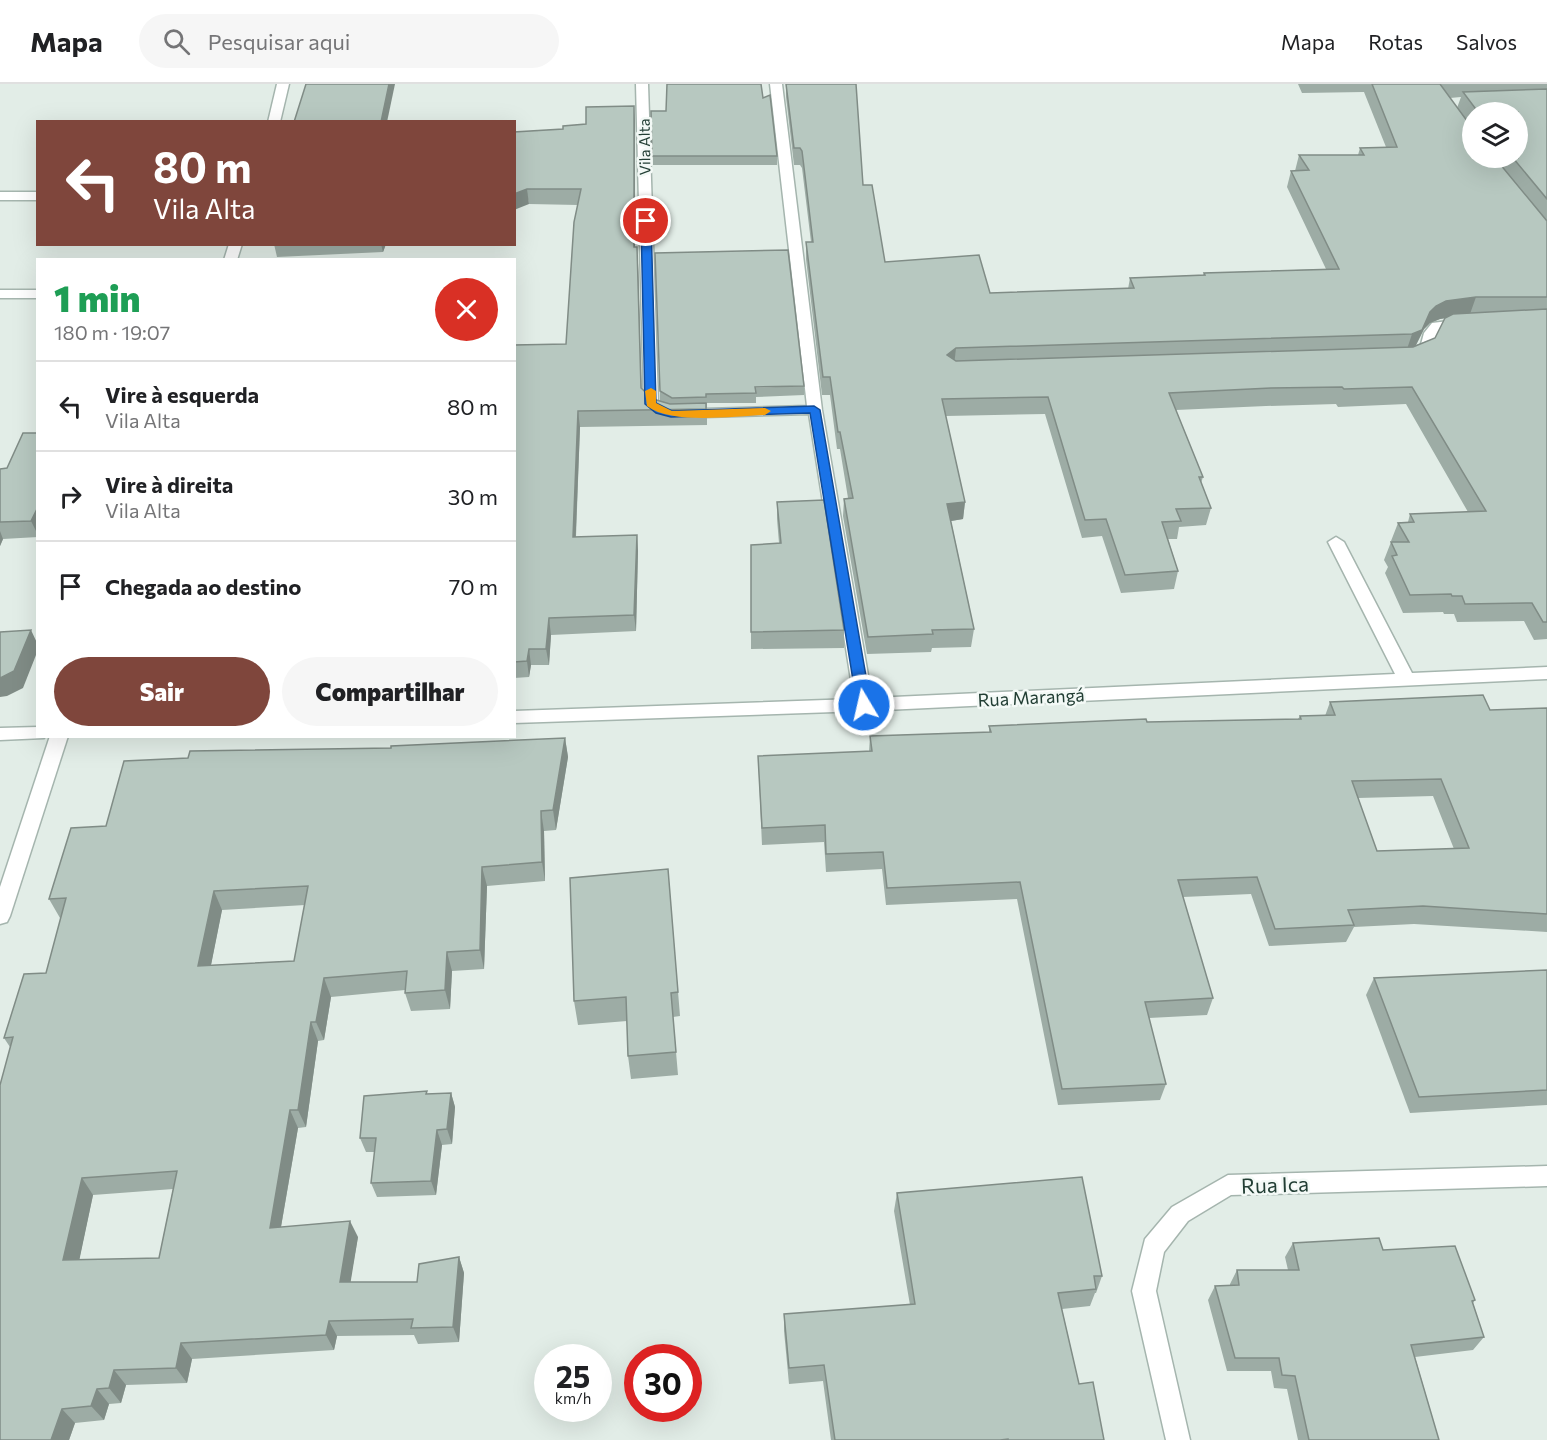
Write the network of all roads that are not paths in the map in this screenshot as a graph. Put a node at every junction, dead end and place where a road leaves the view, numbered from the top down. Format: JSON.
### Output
{"nodes":[{"id":1,"x":283,"y":84,"type":"edge"},
{"id":2,"x":642,"y":84,"type":"edge"},
{"id":3,"x":776,"y":84,"type":"edge"},
{"id":4,"x":274,"y":120,"type":"edge"},
{"id":5,"x":36,"y":195,"type":"edge"},
{"id":6,"x":0,"y":196,"type":"edge"},
{"id":7,"x":0,"y":294,"type":"edge"},
{"id":8,"x":36,"y":294,"type":"edge"},
{"id":9,"x":1476,"y":322,"type":"edge"},
{"id":10,"x":1395,"y":358,"type":"edge"},
{"id":11,"x":814,"y":410,"type":"junction"},
{"id":12,"x":1336,"y":542,"type":"dead end"},
{"id":13,"x":1547,"y":673,"type":"edge"},
{"id":14,"x":1407,"y":680,"type":"junction"},
{"id":15,"x":864,"y":705,"type":"junction"},
{"id":16,"x":516,"y":717,"type":"edge"},
{"id":17,"x":36,"y":733,"type":"edge"},
{"id":18,"x":0,"y":734,"type":"edge"},
{"id":19,"x":58,"y":738,"type":"edge"},
{"id":20,"x":0,"y":916,"type":"edge"},
{"id":21,"x":1547,"y":1176,"type":"edge"},
{"id":22,"x":1178,"y":1440,"type":"edge"}],
"edges":[{"from":1,"to":4,"type":"street"},
{"from":2,"to":11,"type":"street","name":"Vila Alta"},
{"from":3,"to":11,"type":"street"},
{"from":5,"to":6,"type":"street"},
{"from":7,"to":8,"type":"street"},
{"from":9,"to":10,"type":"street"},
{"from":11,"to":15,"type":"street"},
{"from":12,"to":14,"type":"street"},
{"from":13,"to":14,"type":"street","name":"Rua Marangá"},
{"from":14,"to":15,"type":"street","name":"Rua Marangá"},
{"from":15,"to":16,"type":"street","name":"Rua Marangá"},
{"from":17,"to":18,"type":"street"},
{"from":19,"to":20,"type":"street"},
{"from":21,"to":22,"type":"street","name":"Rua Ica"}]}
